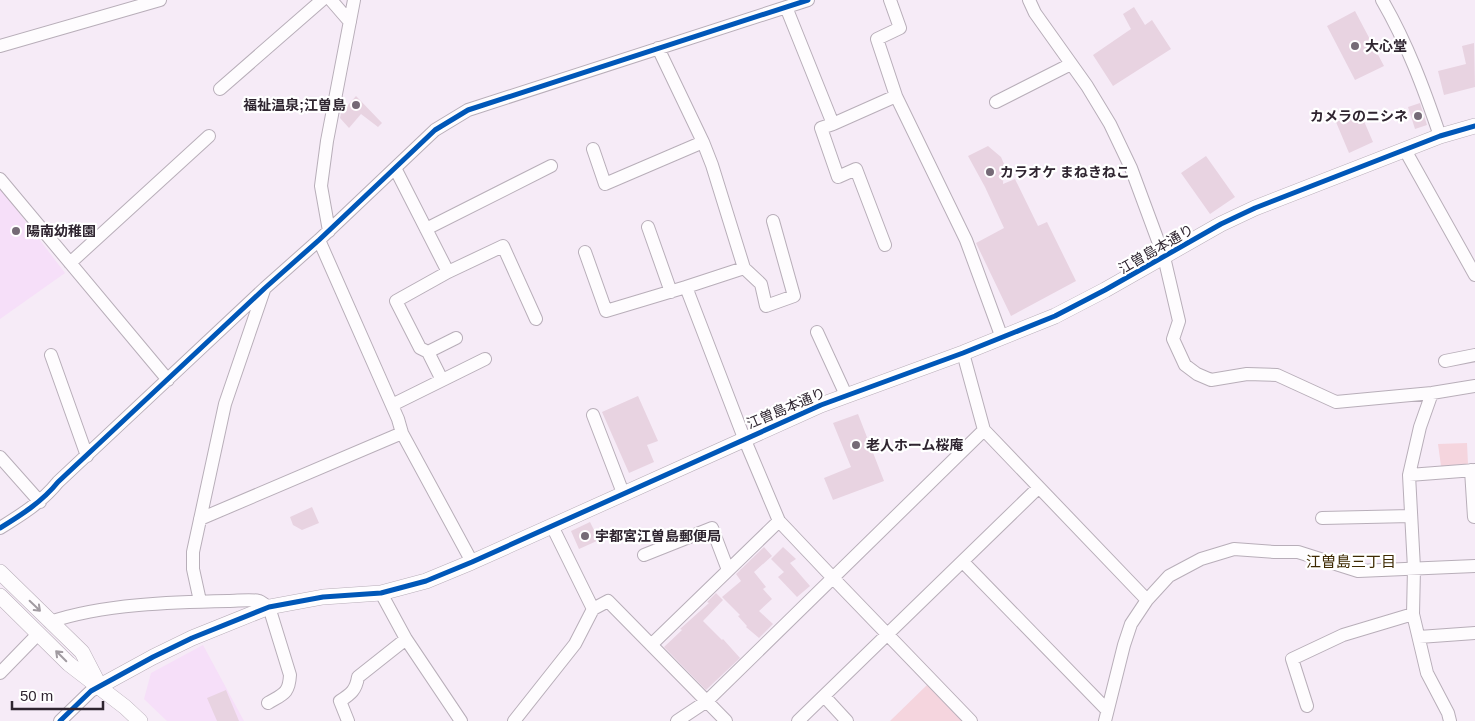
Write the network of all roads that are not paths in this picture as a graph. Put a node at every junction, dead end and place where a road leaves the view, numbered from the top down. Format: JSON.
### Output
{"nodes":[{"id":1,"x":160,"y":0,"type":"edge"},
{"id":2,"x":322,"y":0,"type":"edge"},
{"id":3,"x":331,"y":0,"type":"edge"},
{"id":4,"x":354,"y":0,"type":"edge"},
{"id":5,"x":808,"y":0,"type":"edge"},
{"id":6,"x":890,"y":0,"type":"edge"},
{"id":7,"x":1029,"y":0,"type":"edge"},
{"id":8,"x":1382,"y":0,"type":"edge"},
{"id":9,"x":786,"y":7,"type":"junction"},
{"id":10,"x":350,"y":22,"type":"junction"},
{"id":11,"x":0,"y":46,"type":"edge"},
{"id":12,"x":658,"y":48,"type":"junction"},
{"id":13,"x":1071,"y":64,"type":"junction"},
{"id":14,"x":220,"y":89,"type":"dead end"},
{"id":15,"x":896,"y":96,"type":"junction"},
{"id":16,"x":996,"y":102,"type":"dead end"},
{"id":17,"x":833,"y":124,"type":"junction"},
{"id":18,"x":1475,"y":126,"type":"edge"},
{"id":19,"x":209,"y":136,"type":"dead end"},
{"id":20,"x":1440,"y":136,"type":"junction"},
{"id":21,"x":703,"y":142,"type":"junction"},
{"id":22,"x":593,"y":149,"type":"dead end"},
{"id":23,"x":1405,"y":150,"type":"junction"},
{"id":24,"x":551,"y":166,"type":"dead end"},
{"id":25,"x":395,"y":168,"type":"junction"},
{"id":26,"x":0,"y":179,"type":"edge"},
{"id":27,"x":773,"y":220,"type":"dead end"},
{"id":28,"x":648,"y":227,"type":"dead end"},
{"id":29,"x":426,"y":229,"type":"junction"},
{"id":30,"x":329,"y":231,"type":"junction"},
{"id":31,"x":319,"y":240,"type":"junction"},
{"id":32,"x":885,"y":245,"type":"dead end"},
{"id":33,"x":585,"y":252,"type":"dead end"},
{"id":34,"x":1164,"y":258,"type":"junction"},
{"id":35,"x":70,"y":263,"type":"junction"},
{"id":36,"x":744,"y":268,"type":"junction"},
{"id":37,"x":448,"y":272,"type":"junction"},
{"id":38,"x":1475,"y":275,"type":"edge"},
{"id":39,"x":686,"y":287,"type":"junction"},
{"id":40,"x":265,"y":288,"type":"junction"},
{"id":41,"x":671,"y":292,"type":"junction"},
{"id":42,"x":536,"y":318,"type":"dead end"},
{"id":43,"x":817,"y":332,"type":"dead end"},
{"id":44,"x":456,"y":338,"type":"dead end"},
{"id":45,"x":1002,"y":338,"type":"junction"},
{"id":46,"x":428,"y":352,"type":"junction"},
{"id":47,"x":963,"y":353,"type":"junction"},
{"id":48,"x":51,"y":354,"type":"dead end"},
{"id":49,"x":1475,"y":356,"type":"edge"},
{"id":50,"x":485,"y":359,"type":"dead end"},
{"id":51,"x":1445,"y":361,"type":"dead end"},
{"id":52,"x":168,"y":380,"type":"junction"},
{"id":53,"x":442,"y":380,"type":"junction"},
{"id":54,"x":1475,"y":386,"type":"edge"},
{"id":55,"x":1432,"y":394,"type":"junction"},
{"id":56,"x":846,"y":395,"type":"junction"},
{"id":57,"x":392,"y":405,"type":"junction"},
{"id":58,"x":593,"y":415,"type":"dead end"},
{"id":59,"x":984,"y":430,"type":"junction"},
{"id":60,"x":402,"y":433,"type":"junction"},
{"id":61,"x":744,"y":438,"type":"junction"},
{"id":62,"x":87,"y":456,"type":"junction"},
{"id":63,"x":0,"y":457,"type":"edge"},
{"id":64,"x":1473,"y":470,"type":"edge"},
{"id":65,"x":1409,"y":476,"type":"junction"},
{"id":66,"x":1038,"y":488,"type":"junction"},
{"id":67,"x":623,"y":493,"type":"junction"},
{"id":68,"x":40,"y":502,"type":"junction"},
{"id":69,"x":1411,"y":516,"type":"junction"},
{"id":70,"x":1474,"y":517,"type":"edge"},
{"id":71,"x":1322,"y":518,"type":"dead end"},
{"id":72,"x":200,"y":519,"type":"junction"},
{"id":73,"x":779,"y":520,"type":"junction"},
{"id":74,"x":552,"y":526,"type":"junction"},
{"id":75,"x":0,"y":528,"type":"edge"},
{"id":76,"x":644,"y":555,"type":"dead end"},
{"id":77,"x":472,"y":562,"type":"junction"},
{"id":78,"x":963,"y":562,"type":"junction"},
{"id":79,"x":1475,"y":566,"type":"edge"},
{"id":80,"x":1414,"y":568,"type":"junction"},
{"id":81,"x":728,"y":570,"type":"junction"},
{"id":82,"x":0,"y":572,"type":"edge"},
{"id":83,"x":833,"y":578,"type":"junction"},
{"id":84,"x":381,"y":593,"type":"junction"},
{"id":85,"x":0,"y":596,"type":"edge"},
{"id":86,"x":1147,"y":600,"type":"junction"},
{"id":87,"x":200,"y":602,"type":"junction"},
{"id":88,"x":269,"y":607,"type":"junction"},
{"id":89,"x":593,"y":609,"type":"junction"},
{"id":90,"x":1413,"y":614,"type":"junction"},
{"id":91,"x":50,"y":622,"type":"junction"},
{"id":92,"x":1475,"y":633,"type":"edge"},
{"id":93,"x":38,"y":634,"type":"junction"},
{"id":94,"x":888,"y":634,"type":"junction"},
{"id":95,"x":1419,"y":637,"type":"junction"},
{"id":96,"x":406,"y":639,"type":"junction"},
{"id":97,"x":651,"y":645,"type":"junction"},
{"id":98,"x":0,"y":673,"type":"edge"},
{"id":99,"x":100,"y":686,"type":"junction"},
{"id":100,"x":824,"y":696,"type":"junction"},
{"id":101,"x":707,"y":700,"type":"junction"},
{"id":102,"x":268,"y":703,"type":"dead end"},
{"id":103,"x":1307,"y":706,"type":"dead end"},
{"id":104,"x":1106,"y":716,"type":"edge"},
{"id":105,"x":60,"y":721,"type":"edge"},
{"id":106,"x":140,"y":721,"type":"edge"},
{"id":107,"x":348,"y":721,"type":"edge"},
{"id":108,"x":461,"y":721,"type":"edge"},
{"id":109,"x":514,"y":721,"type":"edge"},
{"id":110,"x":677,"y":721,"type":"edge"},
{"id":111,"x":726,"y":721,"type":"edge"},
{"id":112,"x":798,"y":721,"type":"edge"},
{"id":113,"x":847,"y":721,"type":"edge"},
{"id":114,"x":971,"y":721,"type":"edge"},
{"id":115,"x":1450,"y":721,"type":"edge"}],
"edges":[{"from":1,"to":11,"type":"street"},
{"from":2,"to":14,"type":"street"},
{"from":3,"to":10,"type":"street"},
{"from":4,"to":10,"type":"street"},
{"from":5,"to":9,"type":"street"},
{"from":6,"to":15,"type":"street"},
{"from":7,"to":13,"type":"street"},
{"from":8,"to":20,"type":"street"},
{"from":9,"to":12,"type":"street"},
{"from":9,"to":17,"type":"street"},
{"from":10,"to":30,"type":"street"},
{"from":12,"to":21,"type":"street"},
{"from":12,"to":25,"type":"street"},
{"from":13,"to":16,"type":"street"},
{"from":13,"to":34,"type":"street"},
{"from":15,"to":17,"type":"street"},
{"from":15,"to":45,"type":"street"},
{"from":17,"to":32,"type":"street"},
{"from":18,"to":20,"type":"street","name":"江曽島本通り"},
{"from":19,"to":35,"type":"street"},
{"from":20,"to":23,"type":"street","name":"江曽島本通り"},
{"from":21,"to":22,"type":"street"},
{"from":21,"to":36,"type":"street"},
{"from":23,"to":34,"type":"street","name":"江曽島本通り"},
{"from":23,"to":38,"type":"street"},
{"from":24,"to":29,"type":"street"},
{"from":25,"to":29,"type":"street"},
{"from":25,"to":30,"type":"street"},
{"from":26,"to":35,"type":"street"},
{"from":27,"to":36,"type":"street"},
{"from":28,"to":41,"type":"street"},
{"from":29,"to":37,"type":"street"},
{"from":30,"to":31,"type":"street"},
{"from":31,"to":40,"type":"street"},
{"from":31,"to":57,"type":"street"},
{"from":33,"to":41,"type":"street"},
{"from":34,"to":45,"type":"street","name":"江曽島本通り"},
{"from":34,"to":55,"type":"street"},
{"from":35,"to":52,"type":"street"},
{"from":36,"to":39,"type":"street"},
{"from":37,"to":42,"type":"street"},
{"from":37,"to":46,"type":"street"},
{"from":39,"to":41,"type":"street"},
{"from":39,"to":61,"type":"street"},
{"from":40,"to":52,"type":"street"},
{"from":40,"to":72,"type":"street"},
{"from":43,"to":56,"type":"street"},
{"from":44,"to":46,"type":"street"},
{"from":45,"to":47,"type":"street","name":"江曽島本通り"},
{"from":46,"to":53,"type":"street"},
{"from":47,"to":56,"type":"street","name":"江曽島本通り"},
{"from":47,"to":59,"type":"street"},
{"from":48,"to":62,"type":"street"},
{"from":49,"to":51,"type":"street"},
{"from":50,"to":53,"type":"street"},
{"from":52,"to":62,"type":"street"},
{"from":53,"to":57,"type":"street"},
{"from":54,"to":55,"type":"street"},
{"from":55,"to":65,"type":"street"},
{"from":56,"to":61,"type":"street","name":"江曽島本通り"},
{"from":57,"to":60,"type":"street"},
{"from":58,"to":67,"type":"street"},
{"from":59,"to":66,"type":"street"},
{"from":59,"to":83,"type":"street"},
{"from":60,"to":72,"type":"street"},
{"from":60,"to":77,"type":"street"},
{"from":61,"to":67,"type":"street","name":"江曽島本通り"},
{"from":61,"to":73,"type":"street"},
{"from":62,"to":68,"type":"street"},
{"from":63,"to":68,"type":"street"},
{"from":64,"to":65,"type":"street"},
{"from":64,"to":70,"type":"street"},
{"from":65,"to":69,"type":"street"},
{"from":66,"to":78,"type":"street"},
{"from":66,"to":86,"type":"street"},
{"from":67,"to":74,"type":"street","name":"江曽島本通り"},
{"from":68,"to":75,"type":"street"},
{"from":69,"to":71,"type":"street"},
{"from":69,"to":80,"type":"street"},
{"from":72,"to":87,"type":"street"},
{"from":73,"to":81,"type":"street"},
{"from":73,"to":83,"type":"street"},
{"from":74,"to":77,"type":"street","name":"江曽島本通り"},
{"from":74,"to":89,"type":"street"},
{"from":76,"to":81,"type":"street"},
{"from":77,"to":84,"type":"street","name":"江曽島本通り"},
{"from":78,"to":94,"type":"street"},
{"from":78,"to":104,"type":"street"},
{"from":79,"to":80,"type":"street"},
{"from":80,"to":86,"type":"street"},
{"from":80,"to":90,"type":"street"},
{"from":81,"to":97,"type":"street"},
{"from":82,"to":91,"type":"street","one_way":true},
{"from":83,"to":94,"type":"street"},
{"from":83,"to":101,"type":"street"},
{"from":84,"to":88,"type":"street","name":"江曽島本通り"},
{"from":84,"to":96,"type":"street"},
{"from":85,"to":93,"type":"street"},
{"from":86,"to":104,"type":"street"},
{"from":87,"to":88,"type":"street"},
{"from":87,"to":91,"type":"street"},
{"from":88,"to":99,"type":"street","name":"江曽島本通り"},
{"from":88,"to":102,"type":"street"},
{"from":89,"to":97,"type":"street"},
{"from":89,"to":109,"type":"street"},
{"from":90,"to":95,"type":"street"},
{"from":90,"to":103,"type":"street"},
{"from":91,"to":99,"type":"street"},
{"from":92,"to":95,"type":"street"},
{"from":93,"to":98,"type":"street"},
{"from":99,"to":93,"type":"street","one_way":true},
{"from":94,"to":100,"type":"street"},
{"from":94,"to":114,"type":"street"},
{"from":95,"to":115,"type":"street"},
{"from":96,"to":107,"type":"street"},
{"from":96,"to":108,"type":"street"},
{"from":97,"to":101,"type":"street"},
{"from":99,"to":105,"type":"street"},
{"from":99,"to":106,"type":"street"},
{"from":100,"to":112,"type":"street"},
{"from":100,"to":113,"type":"street"},
{"from":101,"to":110,"type":"street"},
{"from":101,"to":111,"type":"street"}]}
